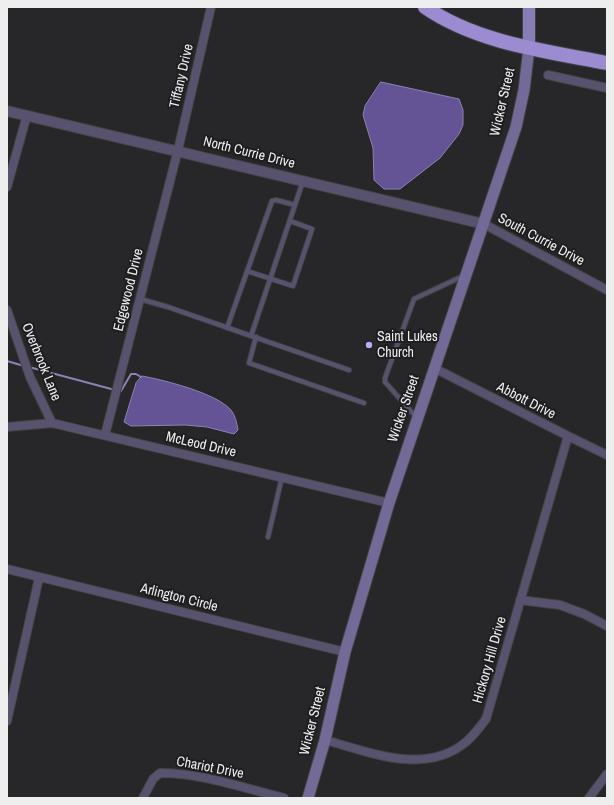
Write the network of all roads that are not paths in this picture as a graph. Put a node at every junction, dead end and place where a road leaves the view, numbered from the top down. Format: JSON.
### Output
{"nodes":[{"id":1,"x":211,"y":7,"type":"edge"},
{"id":2,"x":425,"y":7,"type":"edge"},
{"id":3,"x":529,"y":7,"type":"edge"},
{"id":4,"x":529,"y":48,"type":"junction"},
{"id":5,"x":607,"y":63,"type":"edge"},
{"id":6,"x":548,"y":76,"type":"dead end"},
{"id":7,"x":607,"y":88,"type":"edge"},
{"id":8,"x":7,"y":111,"type":"edge"},
{"id":9,"x":27,"y":115,"type":"junction"},
{"id":10,"x":178,"y":150,"type":"junction"},
{"id":11,"x":303,"y":180,"type":"junction"},
{"id":12,"x":7,"y":187,"type":"edge"},
{"id":13,"x":295,"y":205,"type":"junction"},
{"id":14,"x":290,"y":221,"type":"junction"},
{"id":15,"x":484,"y":224,"type":"junction"},
{"id":16,"x":247,"y":270,"type":"junction"},
{"id":17,"x":466,"y":275,"type":"junction"},
{"id":18,"x":270,"y":279,"type":"junction"},
{"id":19,"x":607,"y":290,"type":"edge"},
{"id":20,"x":140,"y":299,"type":"junction"},
{"id":21,"x":7,"y":310,"type":"edge"},
{"id":22,"x":228,"y":328,"type":"junction"},
{"id":23,"x":254,"y":337,"type":"junction"},
{"id":24,"x":434,"y":368,"type":"junction"},
{"id":25,"x":349,"y":370,"type":"dead end"},
{"id":26,"x":364,"y":403,"type":"dead end"},
{"id":27,"x":416,"y":418,"type":"junction"},
{"id":28,"x":52,"y":423,"type":"junction"},
{"id":29,"x":7,"y":427,"type":"edge"},
{"id":30,"x":105,"y":435,"type":"junction"},
{"id":31,"x":568,"y":436,"type":"junction"},
{"id":32,"x":607,"y":454,"type":"edge"},
{"id":33,"x":282,"y":477,"type":"junction"},
{"id":34,"x":389,"y":503,"type":"junction"},
{"id":35,"x":268,"y":537,"type":"dead end"},
{"id":36,"x":7,"y":569,"type":"edge"},
{"id":37,"x":39,"y":578,"type":"junction"},
{"id":38,"x":520,"y":600,"type":"junction"},
{"id":39,"x":607,"y":626,"type":"edge"},
{"id":40,"x":345,"y":652,"type":"junction"},
{"id":41,"x":7,"y":721,"type":"edge"},
{"id":42,"x":325,"y":740,"type":"junction"},
{"id":43,"x":607,"y":774,"type":"edge"},
{"id":44,"x":142,"y":798,"type":"edge"},
{"id":45,"x":284,"y":798,"type":"edge"},
{"id":46,"x":308,"y":798,"type":"edge"},
{"id":47,"x":589,"y":798,"type":"edge"}],
"edges":[{"from":1,"to":10,"type":"street","name":"Tiffany Drive"},
{"from":2,"to":4,"type":"highway"},
{"from":3,"to":4,"type":"main road","name":"Wicker Street"},
{"from":4,"to":5,"type":"highway"},
{"from":4,"to":15,"type":"main road","name":"Wicker Street"},
{"from":6,"to":7,"type":"street"},
{"from":8,"to":9,"type":"street","name":"North Currie Drive"},
{"from":9,"to":10,"type":"street","name":"North Currie Drive"},
{"from":9,"to":12,"type":"street"},
{"from":10,"to":11,"type":"street","name":"North Currie Drive"},
{"from":10,"to":20,"type":"street","name":"Edgewood Drive"},
{"from":11,"to":13,"type":"lane"},
{"from":11,"to":15,"type":"street","name":"North Currie Drive"},
{"from":13,"to":14,"type":"lane"},
{"from":13,"to":16,"type":"lane"},
{"from":14,"to":18,"type":"lane"},
{"from":14,"to":18,"type":"lane"},
{"from":15,"to":17,"type":"main road","name":"Wicker Street"},
{"from":15,"to":19,"type":"street","name":"South Currie Drive"},
{"from":16,"to":18,"type":"lane"},
{"from":16,"to":22,"type":"lane"},
{"from":17,"to":24,"type":"main road","name":"Wicker Street"},
{"from":17,"to":27,"type":"lane"},
{"from":18,"to":23,"type":"lane"},
{"from":20,"to":22,"type":"lane"},
{"from":20,"to":30,"type":"street","name":"Edgewood Drive"},
{"from":21,"to":28,"type":"street","name":"Overbrook Lane"},
{"from":22,"to":23,"type":"lane"},
{"from":23,"to":25,"type":"lane"},
{"from":23,"to":26,"type":"lane"},
{"from":24,"to":27,"type":"main road","name":"Wicker Street"},
{"from":24,"to":31,"type":"street","name":"Abbott Drive"},
{"from":27,"to":34,"type":"main road","name":"Wicker Street"},
{"from":28,"to":29,"type":"street","name":"McLeod Drive"},
{"from":28,"to":30,"type":"street","name":"McLeod Drive"},
{"from":30,"to":33,"type":"street","name":"McLeod Drive"},
{"from":31,"to":32,"type":"street","name":"Abbott Drive"},
{"from":31,"to":38,"type":"street","name":"Hickory Hill Drive"},
{"from":33,"to":34,"type":"street","name":"McLeod Drive"},
{"from":33,"to":35,"type":"lane"},
{"from":34,"to":40,"type":"main road","name":"Wicker Street"},
{"from":36,"to":37,"type":"street","name":"Arlington Circle"},
{"from":37,"to":40,"type":"street","name":"Arlington Circle"},
{"from":37,"to":41,"type":"street"},
{"from":38,"to":39,"type":"street"},
{"from":38,"to":42,"type":"street","name":"Hickory Hill Drive"},
{"from":40,"to":42,"type":"main road","name":"Wicker Street"},
{"from":42,"to":46,"type":"main road","name":"Wicker Street"},
{"from":43,"to":47,"type":"street"},
{"from":44,"to":45,"type":"street","name":"Chariot Drive"}]}
